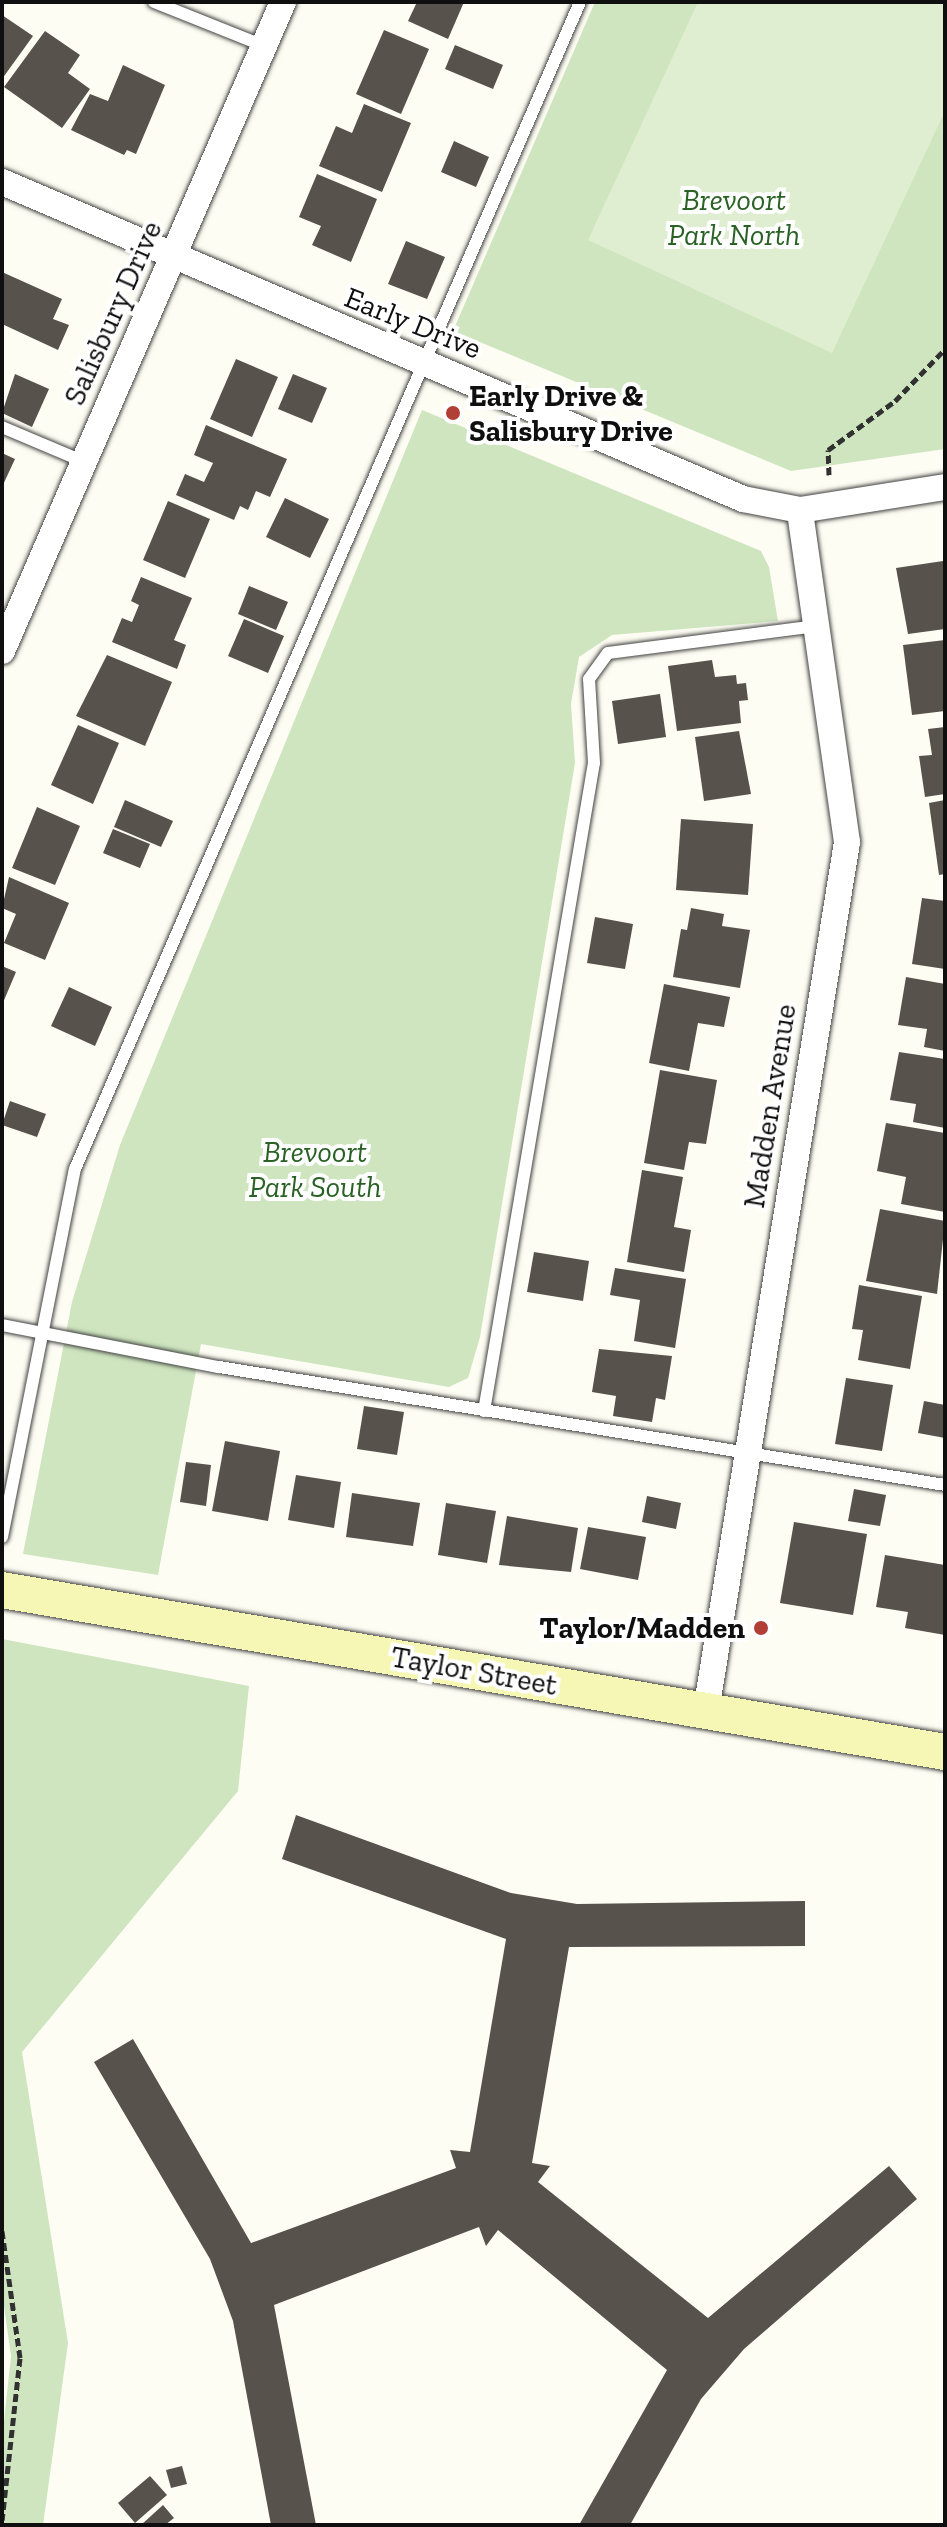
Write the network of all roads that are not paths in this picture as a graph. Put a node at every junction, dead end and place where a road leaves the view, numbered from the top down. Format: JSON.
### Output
{"nodes":[{"id":1,"x":154,"y":2,"type":"edge"},
{"id":2,"x":283,"y":2,"type":"edge"},
{"id":3,"x":580,"y":2,"type":"edge"},
{"id":4,"x":264,"y":46,"type":"junction"},
{"id":5,"x":2,"y":182,"type":"edge"},
{"id":6,"x":171,"y":259,"type":"junction"},
{"id":7,"x":426,"y":363,"type":"junction"},
{"id":8,"x":2,"y":427,"type":"edge"},
{"id":9,"x":82,"y":461,"type":"junction"},
{"id":10,"x":945,"y":487,"type":"edge"},
{"id":11,"x":800,"y":510,"type":"junction"},
{"id":12,"x":816,"y":626,"type":"junction"},
{"id":13,"x":2,"y":651,"type":"edge"},
{"id":14,"x":2,"y":1325,"type":"edge"},
{"id":15,"x":44,"y":1332,"type":"junction"},
{"id":16,"x":484,"y":1411,"type":"junction"},
{"id":17,"x":746,"y":1450,"type":"junction"},
{"id":18,"x":945,"y":1485,"type":"edge"},
{"id":19,"x":2,"y":1537,"type":"edge"},
{"id":20,"x":2,"y":1590,"type":"edge"},
{"id":21,"x":706,"y":1711,"type":"junction"},
{"id":22,"x":945,"y":1752,"type":"edge"}],
"edges":[{"from":1,"to":4,"type":"lane"},
{"from":2,"to":4,"type":"street","name":"Salisbury Drive"},
{"from":3,"to":7,"type":"lane"},
{"from":4,"to":6,"type":"street","name":"Salisbury Drive"},
{"from":5,"to":6,"type":"street","name":"Early Drive"},
{"from":6,"to":7,"type":"street","name":"Early Drive"},
{"from":6,"to":9,"type":"street","name":"Salisbury Drive"},
{"from":7,"to":11,"type":"street","name":"Early Drive"},
{"from":7,"to":15,"type":"lane"},
{"from":8,"to":9,"type":"lane"},
{"from":9,"to":13,"type":"street","name":"Salisbury Drive"},
{"from":10,"to":11,"type":"street","name":"Early Drive"},
{"from":11,"to":12,"type":"street","name":"Madden Avenue"},
{"from":12,"to":16,"type":"lane"},
{"from":12,"to":17,"type":"street","name":"Madden Avenue"},
{"from":14,"to":15,"type":"lane"},
{"from":15,"to":16,"type":"lane"},
{"from":15,"to":19,"type":"lane"},
{"from":16,"to":17,"type":"lane"},
{"from":17,"to":18,"type":"lane"},
{"from":17,"to":21,"type":"street","name":"Madden Avenue"},
{"from":20,"to":21,"type":"main road","name":"Taylor Street"},
{"from":21,"to":22,"type":"main road","name":"Taylor Street"}]}
